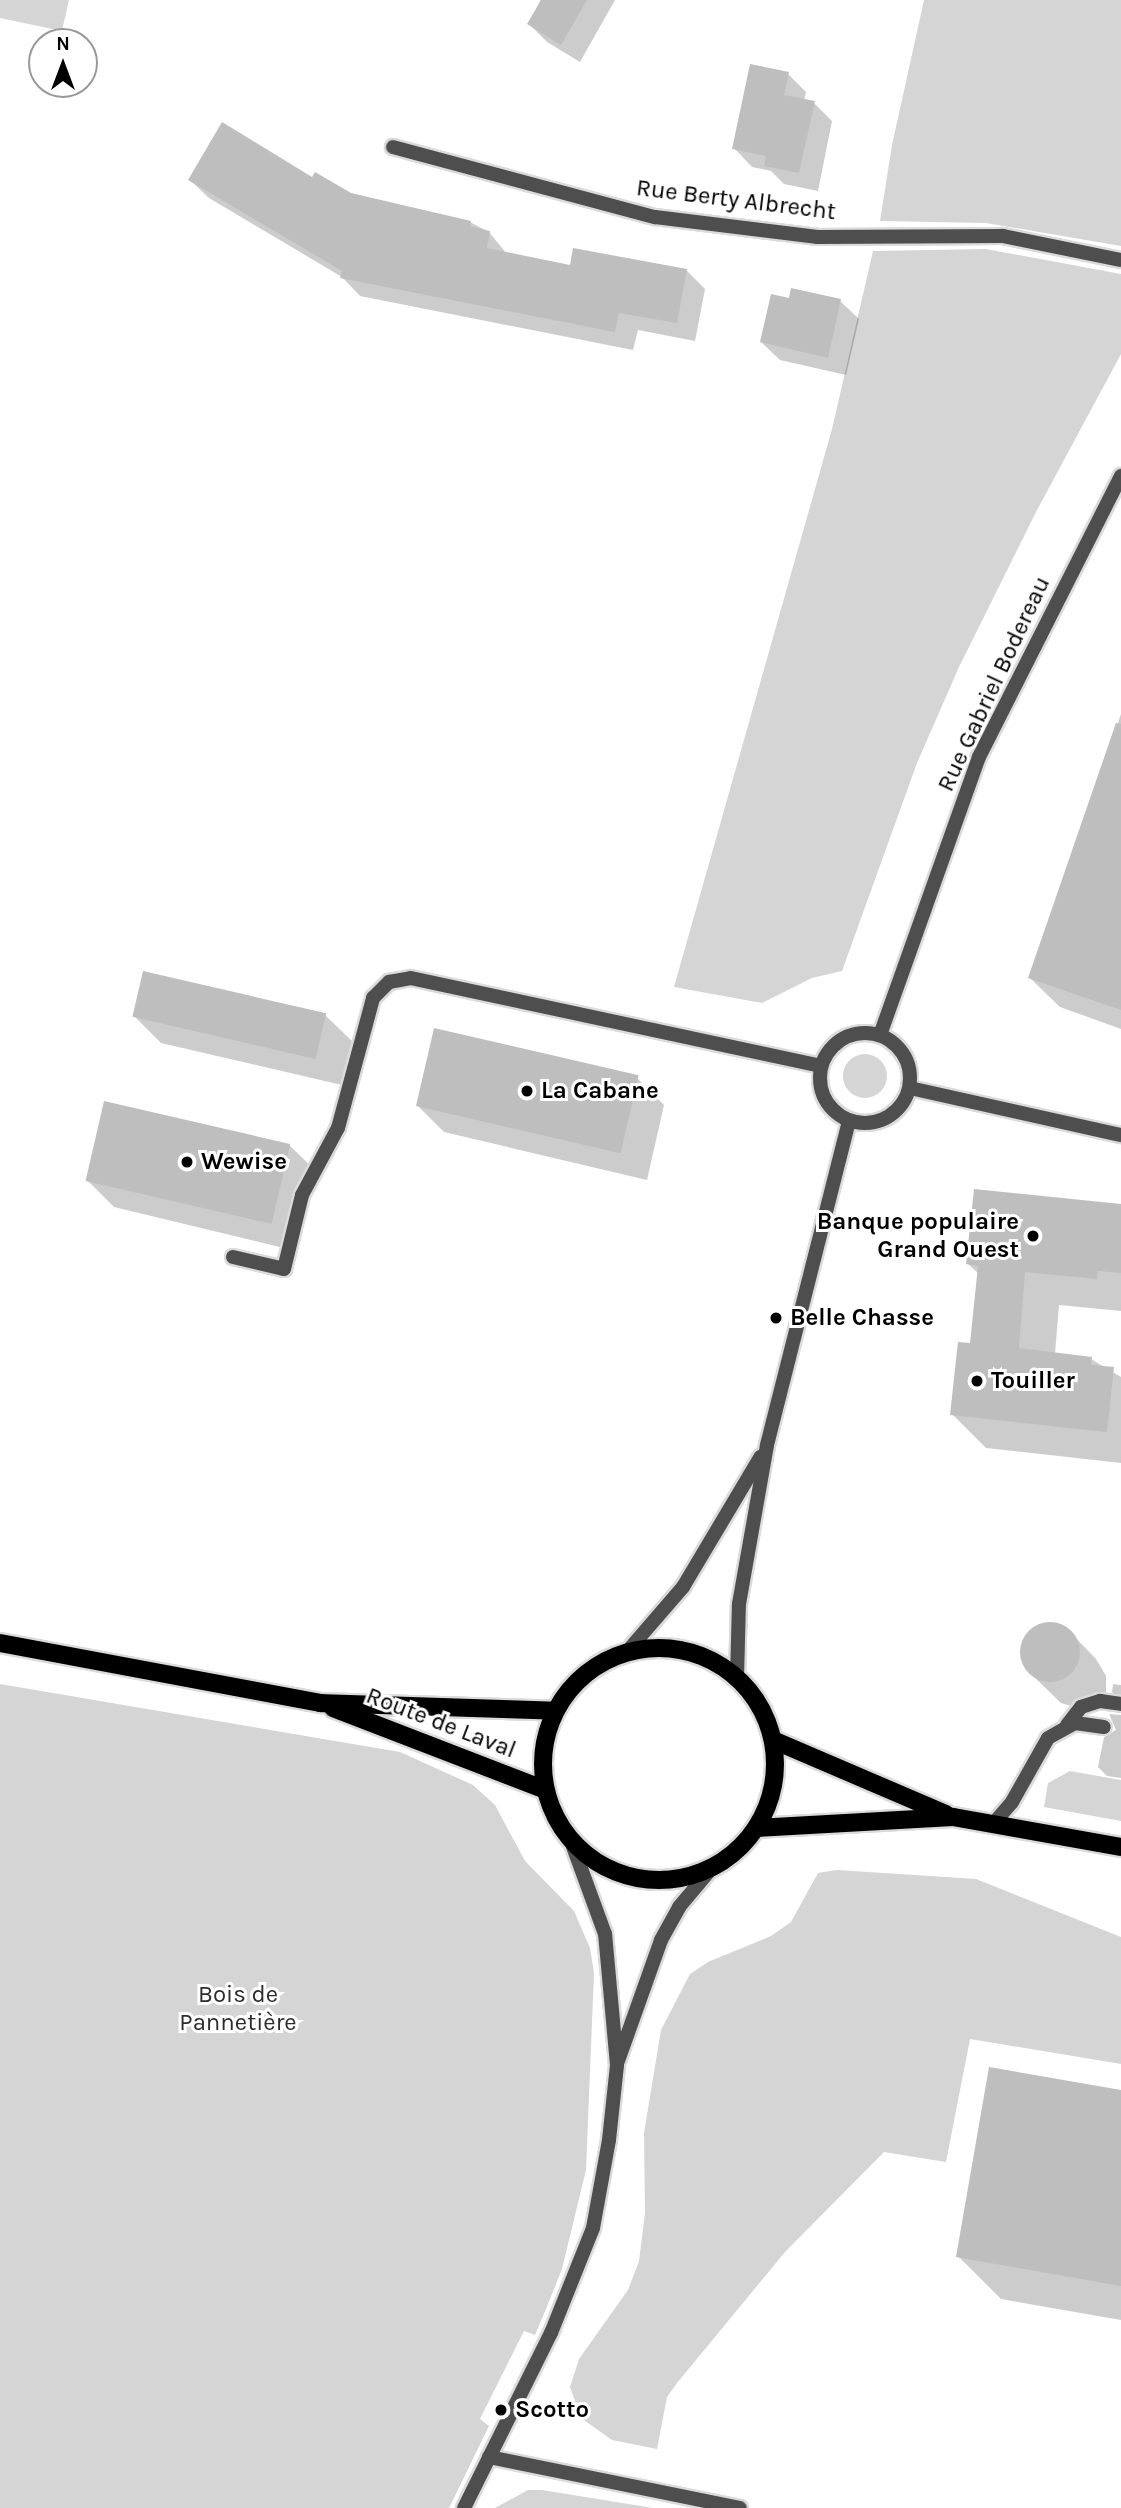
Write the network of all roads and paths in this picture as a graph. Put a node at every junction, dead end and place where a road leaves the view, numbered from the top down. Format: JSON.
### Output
{"nodes":[{"id":1,"x":393,"y":147,"type":"dead end"},
{"id":2,"x":1121,"y":261,"type":"edge"},
{"id":3,"x":1121,"y":476,"type":"edge"},
{"id":4,"x":880,"y":1035,"type":"junction"},
{"id":5,"x":821,"y":1066,"type":"junction"},
{"id":6,"x":910,"y":1088,"type":"junction"},
{"id":7,"x":849,"y":1121,"type":"junction"},
{"id":8,"x":1121,"y":1135,"type":"edge"},
{"id":9,"x":233,"y":1256,"type":"dead end"},
{"id":10,"x":767,"y":1445,"type":"junction"},
{"id":11,"x":0,"y":1643,"type":"edge"},
{"id":12,"x":626,"y":1653,"type":"junction"},
{"id":13,"x":737,"y":1678,"type":"junction"},
{"id":14,"x":320,"y":1703,"type":"junction"},
{"id":15,"x":1121,"y":1704,"type":"edge"},
{"id":16,"x":555,"y":1711,"type":"junction"},
{"id":17,"x":1066,"y":1725,"type":"junction"},
{"id":18,"x":1104,"y":1727,"type":"dead end"},
{"id":19,"x":773,"y":1740,"type":"junction"},
{"id":20,"x":545,"y":1790,"type":"junction"},
{"id":21,"x":953,"y":1817,"type":"junction"},
{"id":22,"x":993,"y":1824,"type":"junction"},
{"id":23,"x":757,"y":1828,"type":"junction"},
{"id":24,"x":571,"y":1841,"type":"junction"},
{"id":25,"x":1121,"y":1847,"type":"edge"},
{"id":26,"x":712,"y":1868,"type":"junction"},
{"id":27,"x":617,"y":2065,"type":"junction"},
{"id":28,"x":489,"y":2457,"type":"junction"},
{"id":29,"x":464,"y":2508,"type":"edge"},
{"id":30,"x":740,"y":2508,"type":"edge"}],
"edges":[{"from":1,"to":2,"type":"street","name":"Rue Berty Albrecht"},
{"from":3,"to":4,"type":"street","name":"Rue Gabriel Bodereau"},
{"from":4,"to":5,"type":"street"},
{"from":4,"to":6,"type":"street"},
{"from":5,"to":7,"type":"street"},
{"from":5,"to":9,"type":"street"},
{"from":6,"to":7,"type":"street"},
{"from":6,"to":8,"type":"street"},
{"from":7,"to":10,"type":"street"},
{"from":10,"to":12,"type":"street"},
{"from":10,"to":13,"type":"street"},
{"from":11,"to":14,"type":"main road","name":"Route de Laval"},
{"from":12,"to":13,"type":"main road"},
{"from":12,"to":16,"type":"main road"},
{"from":13,"to":19,"type":"main road"},
{"from":14,"to":16,"type":"main road","name":"Route de Laval"},
{"from":14,"to":20,"type":"main road","name":"Route de Laval"},
{"from":15,"to":17,"type":"street"},
{"from":16,"to":20,"type":"main road"},
{"from":17,"to":18,"type":"street"},
{"from":17,"to":22,"type":"street"},
{"from":19,"to":21,"type":"main road"},
{"from":19,"to":23,"type":"main road"},
{"from":20,"to":24,"type":"main road"},
{"from":21,"to":22,"type":"main road"},
{"from":21,"to":23,"type":"main road"},
{"from":22,"to":25,"type":"main road"},
{"from":23,"to":26,"type":"main road"},
{"from":24,"to":26,"type":"main road"},
{"from":24,"to":27,"type":"street"},
{"from":26,"to":27,"type":"street"},
{"from":27,"to":28,"type":"street"},
{"from":28,"to":29,"type":"street"},
{"from":28,"to":30,"type":"street"}]}
